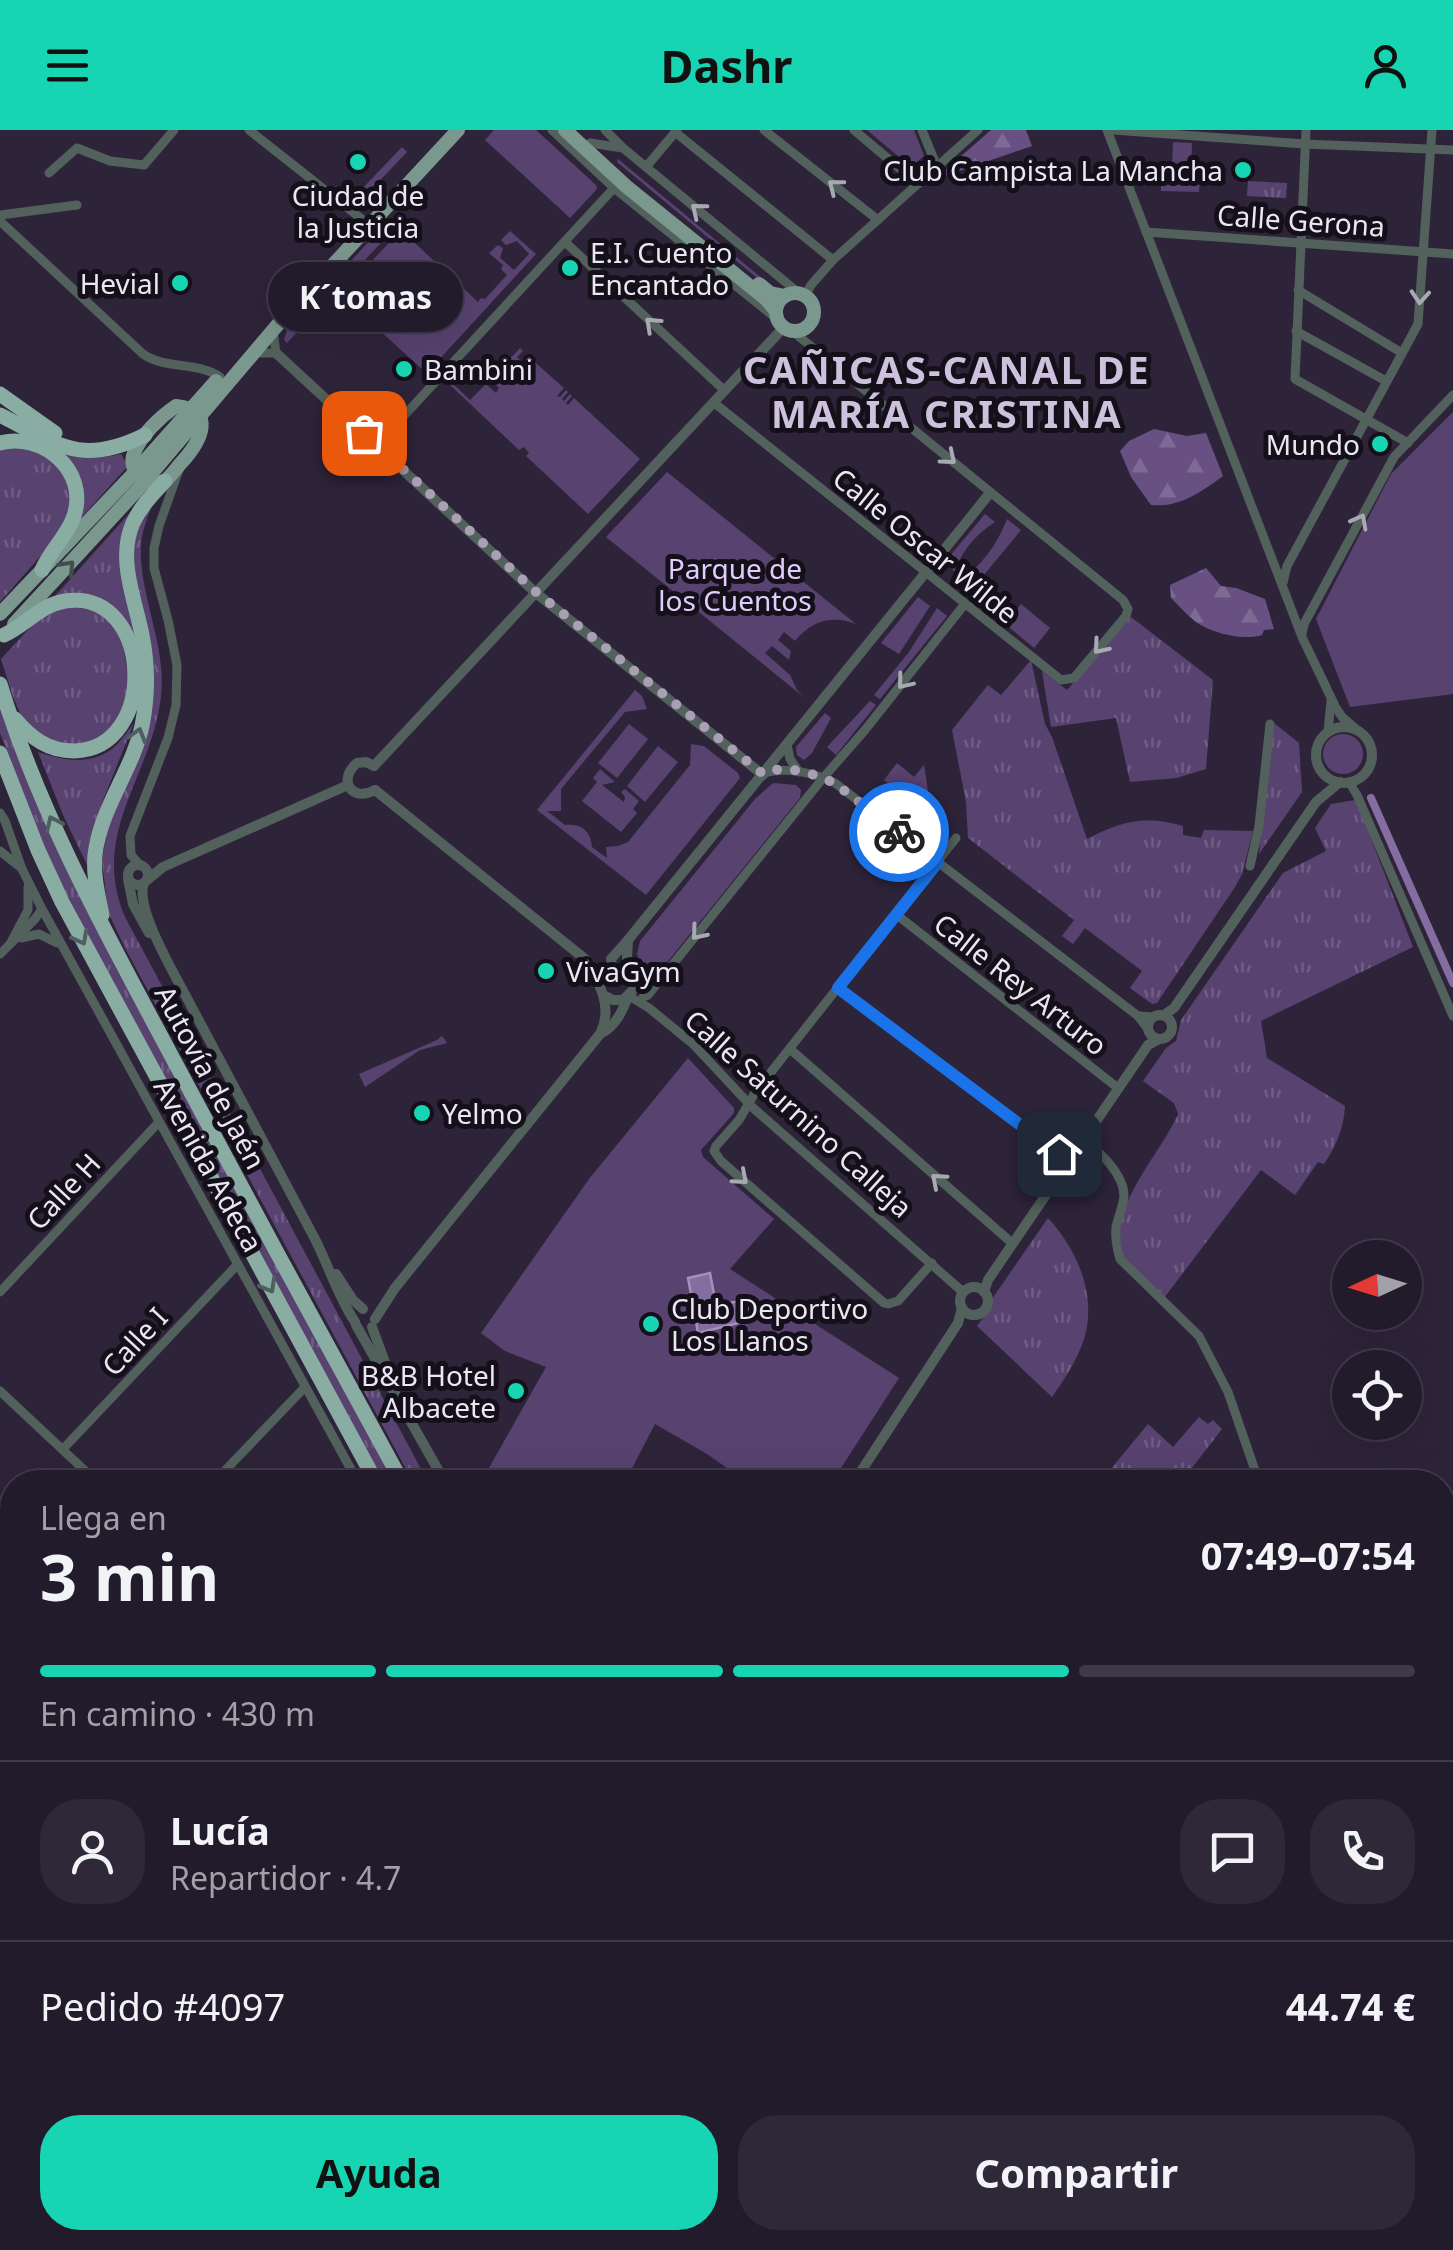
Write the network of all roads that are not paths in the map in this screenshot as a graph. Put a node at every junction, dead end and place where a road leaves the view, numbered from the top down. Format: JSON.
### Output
{"nodes":[{"id":1,"x":174,"y":130,"type":"edge"},
{"id":2,"x":249,"y":130,"type":"edge"},
{"id":3,"x":446,"y":130,"type":"edge"},
{"id":4,"x":458,"y":130,"type":"edge"},
{"id":5,"x":552,"y":130,"type":"edge"},
{"id":6,"x":565,"y":130,"type":"edge"},
{"id":7,"x":576,"y":130,"type":"edge"},
{"id":8,"x":604,"y":130,"type":"edge"},
{"id":9,"x":764,"y":130,"type":"edge"},
{"id":10,"x":854,"y":130,"type":"edge"},
{"id":11,"x":922,"y":130,"type":"edge"},
{"id":12,"x":978,"y":130,"type":"edge"},
{"id":13,"x":1110,"y":130,"type":"edge"},
{"id":14,"x":1306,"y":130,"type":"edge"},
{"id":15,"x":1432,"y":130,"type":"edge"},
{"id":16,"x":676,"y":131,"type":"edge"},
{"id":17,"x":1173,"y":132,"type":"edge"},
{"id":18,"x":1262,"y":135,"type":"edge"},
{"id":19,"x":590,"y":143,"type":"junction"},
{"id":20,"x":1305,"y":144,"type":"junction"},
{"id":21,"x":623,"y":148,"type":"junction"},
{"id":22,"x":1430,"y":149,"type":"junction"},
{"id":23,"x":1453,"y":150,"type":"edge"},
{"id":24,"x":646,"y":167,"type":"junction"},
{"id":25,"x":937,"y":167,"type":"junction"},
{"id":26,"x":49,"y":174,"type":"dead end"},
{"id":27,"x":918,"y":184,"type":"junction"},
{"id":28,"x":614,"y":188,"type":"junction"},
{"id":29,"x":78,"y":206,"type":"dead end"},
{"id":30,"x":0,"y":218,"type":"edge"},
{"id":31,"x":363,"y":220,"type":"junction"},
{"id":32,"x":878,"y":220,"type":"junction"},
{"id":33,"x":1146,"y":232,"type":"junction"},
{"id":34,"x":359,"y":236,"type":"junction"},
{"id":35,"x":565,"y":242,"type":"junction"},
{"id":36,"x":1300,"y":242,"type":"junction"},
{"id":37,"x":1423,"y":250,"type":"junction"},
{"id":38,"x":1453,"y":254,"type":"edge"},
{"id":39,"x":833,"y":260,"type":"junction"},
{"id":40,"x":1298,"y":290,"type":"junction"},
{"id":41,"x":797,"y":295,"type":"junction"},
{"id":42,"x":782,"y":322,"type":"junction"},
{"id":43,"x":272,"y":330,"type":"junction"},
{"id":44,"x":1296,"y":332,"type":"junction"},
{"id":45,"x":252,"y":353,"type":"junction"},
{"id":46,"x":1402,"y":353,"type":"junction"},
{"id":47,"x":276,"y":354,"type":"junction"},
{"id":48,"x":218,"y":371,"type":"junction"},
{"id":49,"x":1386,"y":381,"type":"junction"},
{"id":50,"x":724,"y":390,"type":"junction"},
{"id":51,"x":0,"y":394,"type":"edge"},
{"id":52,"x":1453,"y":395,"type":"edge"},
{"id":53,"x":713,"y":402,"type":"junction"},
{"id":54,"x":194,"y":409,"type":"junction"},
{"id":55,"x":0,"y":414,"type":"edge"},
{"id":56,"x":1366,"y":420,"type":"junction"},
{"id":57,"x":145,"y":435,"type":"junction"},
{"id":58,"x":0,"y":443,"type":"edge"},
{"id":59,"x":1408,"y":443,"type":"junction"},
{"id":60,"x":377,"y":444,"type":"junction"},
{"id":61,"x":111,"y":450,"type":"junction"},
{"id":62,"x":181,"y":464,"type":"junction"},
{"id":63,"x":140,"y":476,"type":"junction"},
{"id":64,"x":165,"y":481,"type":"junction"},
{"id":65,"x":990,"y":493,"type":"junction"},
{"id":66,"x":1273,"y":560,"type":"junction"},
{"id":67,"x":1288,"y":566,"type":"junction"},
{"id":68,"x":42,"y":570,"type":"junction"},
{"id":69,"x":924,"y":574,"type":"junction"},
{"id":70,"x":1283,"y":588,"type":"junction"},
{"id":71,"x":536,"y":592,"type":"junction"},
{"id":72,"x":964,"y":605,"type":"junction"},
{"id":73,"x":1289,"y":606,"type":"junction"},
{"id":74,"x":1314,"y":607,"type":"junction"},
{"id":75,"x":0,"y":614,"type":"edge"},
{"id":76,"x":1302,"y":637,"type":"junction"},
{"id":77,"x":2,"y":638,"type":"edge"},
{"id":78,"x":0,"y":684,"type":"edge"},
{"id":79,"x":1330,"y":698,"type":"junction"},
{"id":80,"x":8,"y":710,"type":"junction"},
{"id":81,"x":1270,"y":724,"type":"dead end"},
{"id":82,"x":1356,"y":729,"type":"junction"},
{"id":83,"x":1328,"y":732,"type":"junction"},
{"id":84,"x":787,"y":744,"type":"junction"},
{"id":85,"x":0,"y":753,"type":"edge"},
{"id":86,"x":0,"y":765,"type":"edge"},
{"id":87,"x":1322,"y":770,"type":"junction"},
{"id":88,"x":799,"y":772,"type":"junction"},
{"id":89,"x":763,"y":774,"type":"junction"},
{"id":90,"x":377,"y":778,"type":"junction"},
{"id":91,"x":823,"y":778,"type":"junction"},
{"id":92,"x":1344,"y":782,"type":"junction"},
{"id":93,"x":348,"y":785,"type":"junction"},
{"id":94,"x":1316,"y":802,"type":"junction"},
{"id":95,"x":0,"y":812,"type":"edge"},
{"id":96,"x":6,"y":828,"type":"junction"},
{"id":97,"x":956,"y":838,"type":"dead end"},
{"id":98,"x":0,"y":840,"type":"edge"},
{"id":99,"x":0,"y":851,"type":"edge"},
{"id":100,"x":938,"y":862,"type":"junction"},
{"id":101,"x":142,"y":866,"type":"junction"},
{"id":102,"x":1250,"y":866,"type":"dead end"},
{"id":103,"x":162,"y":868,"type":"junction"},
{"id":104,"x":22,"y":869,"type":"junction"},
{"id":105,"x":28,"y":879,"type":"junction"},
{"id":106,"x":128,"y":879,"type":"junction"},
{"id":107,"x":146,"y":882,"type":"junction"},
{"id":108,"x":62,"y":902,"type":"junction"},
{"id":109,"x":42,"y":909,"type":"junction"},
{"id":110,"x":897,"y":915,"type":"junction"},
{"id":111,"x":26,"y":916,"type":"junction"},
{"id":112,"x":104,"y":929,"type":"junction"},
{"id":113,"x":628,"y":940,"type":"junction"},
{"id":114,"x":10,"y":944,"type":"junction"},
{"id":115,"x":64,"y":948,"type":"junction"},
{"id":116,"x":0,"y":954,"type":"edge"},
{"id":117,"x":166,"y":959,"type":"junction"},
{"id":118,"x":585,"y":959,"type":"junction"},
{"id":119,"x":612,"y":965,"type":"junction"},
{"id":120,"x":632,"y":974,"type":"junction"},
{"id":121,"x":599,"y":984,"type":"junction"},
{"id":122,"x":838,"y":988,"type":"junction"},
{"id":123,"x":605,"y":996,"type":"junction"},
{"id":124,"x":628,"y":997,"type":"junction"},
{"id":125,"x":643,"y":997,"type":"junction"},
{"id":126,"x":649,"y":1008,"type":"junction"},
{"id":127,"x":1138,"y":1016,"type":"junction"},
{"id":128,"x":1165,"y":1016,"type":"junction"},
{"id":129,"x":1453,"y":1016,"type":"edge"},
{"id":130,"x":600,"y":1034,"type":"junction"},
{"id":131,"x":1151,"y":1037,"type":"junction"},
{"id":132,"x":790,"y":1050,"type":"junction"},
{"id":133,"x":1118,"y":1088,"type":"junction"},
{"id":134,"x":749,"y":1104,"type":"junction"},
{"id":135,"x":159,"y":1122,"type":"junction"},
{"id":136,"x":1083,"y":1139,"type":"junction"},
{"id":137,"x":1068,"y":1160,"type":"junction"},
{"id":138,"x":1012,"y":1243,"type":"junction"},
{"id":139,"x":319,"y":1248,"type":"junction"},
{"id":140,"x":932,"y":1262,"type":"junction"},
{"id":141,"x":238,"y":1264,"type":"junction"},
{"id":142,"x":982,"y":1286,"type":"junction"},
{"id":143,"x":0,"y":1292,"type":"edge"},
{"id":144,"x":964,"y":1292,"type":"junction"},
{"id":145,"x":966,"y":1311,"type":"junction"},
{"id":146,"x":369,"y":1316,"type":"junction"},
{"id":147,"x":356,"y":1324,"type":"junction"},
{"id":148,"x":305,"y":1386,"type":"junction"},
{"id":149,"x":4,"y":1395,"type":"edge"},
{"id":150,"x":401,"y":1402,"type":"junction"},
{"id":151,"x":0,"y":1408,"type":"edge"},
{"id":152,"x":62,"y":1449,"type":"junction"},
{"id":153,"x":85,"y":1470,"type":"edge"},
{"id":154,"x":225,"y":1470,"type":"edge"},
{"id":155,"x":351,"y":1470,"type":"edge"},
{"id":156,"x":370,"y":1470,"type":"edge"},
{"id":157,"x":396,"y":1470,"type":"edge"},
{"id":158,"x":438,"y":1470,"type":"edge"},
{"id":159,"x":862,"y":1470,"type":"edge"},
{"id":160,"x":1255,"y":1470,"type":"edge"}],
"edges":[{"from":1,"to":26,"type":"street"},
{"from":2,"to":31,"type":"street"},
{"from":3,"to":31,"type":"main road"},
{"from":4,"to":34,"type":"main road"},
{"from":5,"to":28,"type":"street"},
{"from":6,"to":42,"type":"main road"},
{"from":7,"to":19,"type":"main road"},
{"from":8,"to":21,"type":"street"},
{"from":32,"to":9,"type":"street","one_way":true},
{"from":10,"to":27,"type":"street"},
{"from":11,"to":25,"type":"street"},
{"from":12,"to":25,"type":"street"},
{"from":13,"to":17,"type":"street"},
{"from":13,"to":33,"type":"street"},
{"from":14,"to":20,"type":"street"},
{"from":15,"to":22,"type":"street"},
{"from":16,"to":24,"type":"street"},
{"from":16,"to":39,"type":"street"},
{"from":17,"to":18,"type":"street"},
{"from":18,"to":20,"type":"street"},
{"from":19,"to":21,"type":"street"},
{"from":19,"to":41,"type":"main road"},
{"from":20,"to":22,"type":"street"},
{"from":20,"to":36,"type":"street"},
{"from":21,"to":24,"type":"street"},
{"from":22,"to":23,"type":"street"},
{"from":22,"to":37,"type":"street"},
{"from":41,"to":24,"type":"street","one_way":true},
{"from":25,"to":27,"type":"street"},
{"from":27,"to":32,"type":"street"},
{"from":28,"to":35,"type":"street"},
{"from":28,"to":42,"type":"street"},
{"from":29,"to":30,"type":"street"},
{"from":30,"to":48,"type":"street"},
{"from":31,"to":34,"type":"main road"},
{"from":31,"to":48,"type":"main road"},
{"from":32,"to":39,"type":"street"},
{"from":33,"to":36,"type":"street","name":"Calle Gerona"},
{"from":33,"to":66,"type":"street"},
{"from":34,"to":43,"type":"main road"},
{"from":50,"to":35,"type":"street","one_way":true},
{"from":35,"to":60,"type":"street"},
{"from":36,"to":37,"type":"street","name":"Calle Gerona"},
{"from":36,"to":40,"type":"street"},
{"from":37,"to":38,"type":"street","name":"Calle Gerona"},
{"from":37,"to":46,"type":"street","one_way":true},
{"from":39,"to":41,"type":"street"},
{"from":40,"to":44,"type":"street"},
{"from":40,"to":46,"type":"street"},
{"from":41,"to":42,"type":"main road"},
{"from":41,"to":42,"type":"main road"},
{"from":42,"to":50,"type":"street"},
{"from":42,"to":65,"type":"street","one_way":true},
{"from":43,"to":45,"type":"main road"},
{"from":43,"to":47,"type":"street"},
{"from":44,"to":49,"type":"street"},
{"from":44,"to":56,"type":"street"},
{"from":45,"to":47,"type":"street"},
{"from":45,"to":54,"type":"main road"},
{"from":46,"to":49,"type":"street"},
{"from":47,"to":60,"type":"street"},
{"from":48,"to":54,"type":"main road"},
{"from":49,"to":56,"type":"street"},
{"from":50,"to":53,"type":"street"},
{"from":51,"to":61,"type":"highway"},
{"from":52,"to":59,"type":"street"},
{"from":53,"to":69,"type":"street","name":"Calle Oscar Wilde"},
{"from":53,"to":71,"type":"street"},
{"from":54,"to":57,"type":"main road"},
{"from":54,"to":62,"type":"main road"},
{"from":54,"to":63,"type":"main road"},
{"from":55,"to":61,"type":"highway"},
{"from":56,"to":59,"type":"street"},
{"from":56,"to":67,"type":"street"},
{"from":57,"to":61,"type":"highway"},
{"from":57,"to":63,"type":"main road"},
{"from":58,"to":68,"type":"highway"},
{"from":74,"to":59,"type":"street","one_way":true},
{"from":60,"to":71,"type":"street"},
{"from":62,"to":64,"type":"main road"},
{"from":62,"to":101,"type":"street"},
{"from":63,"to":64,"type":"main road"},
{"from":63,"to":68,"type":"main road"},
{"from":77,"to":63,"type":"main road","one_way":true},
{"from":112,"to":64,"type":"highway","one_way":true},
{"from":65,"to":69,"type":"street"},
{"from":65,"to":72,"type":"street","name":"Calle Oscar Wilde","one_way":true},
{"from":66,"to":67,"type":"street"},
{"from":66,"to":70,"type":"street"},
{"from":67,"to":70,"type":"street"},
{"from":68,"to":75,"type":"main road"},
{"from":69,"to":72,"type":"street","name":"Calle Oscar Wilde"},
{"from":69,"to":84,"type":"street"},
{"from":70,"to":73,"type":"street"},
{"from":71,"to":89,"type":"street"},
{"from":71,"to":90,"type":"street"},
{"from":72,"to":91,"type":"street","one_way":true},
{"from":73,"to":74,"type":"street"},
{"from":73,"to":76,"type":"street"},
{"from":74,"to":76,"type":"street"},
{"from":76,"to":79,"type":"street"},
{"from":77,"to":80,"type":"highway"},
{"from":78,"to":80,"type":"highway","name":"Autovía de Jaén"},
{"from":79,"to":82,"type":"street"},
{"from":79,"to":83,"type":"street"},
{"from":112,"to":80,"type":"highway","name":"Autovía de Jaén","one_way":true},
{"from":81,"to":102,"type":"street"},
{"from":82,"to":83,"type":"street"},
{"from":82,"to":92,"type":"street"},
{"from":83,"to":87,"type":"street"},
{"from":84,"to":88,"type":"street"},
{"from":84,"to":89,"type":"street"},
{"from":85,"to":108,"type":"highway","name":"Autovía de Jaén"},
{"from":86,"to":108,"type":"highway"},
{"from":87,"to":92,"type":"street"},
{"from":87,"to":94,"type":"street"},
{"from":88,"to":89,"type":"street"},
{"from":88,"to":91,"type":"street"},
{"from":89,"to":113,"type":"street"},
{"from":90,"to":93,"type":"street"},
{"from":90,"to":93,"type":"street"},
{"from":90,"to":118,"type":"street"},
{"from":91,"to":100,"type":"street"},
{"from":91,"to":125,"type":"street","one_way":true},
{"from":92,"to":94,"type":"street"},
{"from":92,"to":129,"type":"street"},
{"from":93,"to":103,"type":"street"},
{"from":94,"to":128,"type":"street"},
{"from":95,"to":96,"type":"street","name":"Avenida Adeca"},
{"from":96,"to":98,"type":"street"},
{"from":96,"to":104,"type":"street","name":"Avenida Adeca"},
{"from":97,"to":100,"type":"street"},
{"from":99,"to":104,"type":"street","name":"Avenida Adeca"},
{"from":100,"to":110,"type":"street"},
{"from":100,"to":127,"type":"street"},
{"from":101,"to":103,"type":"street"},
{"from":101,"to":106,"type":"street"},
{"from":101,"to":107,"type":"street"},
{"from":103,"to":107,"type":"street"},
{"from":104,"to":105,"type":"street","name":"Avenida Adeca"},
{"from":105,"to":109,"type":"street","name":"Avenida Adeca"},
{"from":105,"to":111,"type":"street"},
{"from":106,"to":107,"type":"street"},
{"from":106,"to":117,"type":"street"},
{"from":107,"to":117,"type":"street"},
{"from":108,"to":156,"type":"highway","name":"Autovía de Jaén","one_way":true},
{"from":109,"to":111,"type":"street"},
{"from":109,"to":114,"type":"street"},
{"from":109,"to":115,"type":"street","name":"Avenida Adeca"},
{"from":110,"to":122,"type":"street"},
{"from":110,"to":133,"type":"street","name":"Calle Rey Arturo"},
{"from":111,"to":114,"type":"street"},
{"from":112,"to":157,"type":"highway","name":"Autovía de Jaén"},
{"from":113,"to":119,"type":"street"},
{"from":113,"to":120,"type":"street"},
{"from":114,"to":115,"type":"street"},
{"from":114,"to":116,"type":"street"},
{"from":115,"to":135,"type":"street","name":"Avenida Adeca"},
{"from":117,"to":139,"type":"street"},
{"from":118,"to":119,"type":"street"},
{"from":118,"to":121,"type":"street"},
{"from":119,"to":120,"type":"street"},
{"from":119,"to":121,"type":"street"},
{"from":120,"to":124,"type":"street"},
{"from":120,"to":125,"type":"street","name":"Calle Saturnino Calleja"},
{"from":121,"to":123,"type":"street"},
{"from":122,"to":132,"type":"street"},
{"from":122,"to":137,"type":"street"},
{"from":123,"to":124,"type":"street"},
{"from":123,"to":130,"type":"street"},
{"from":124,"to":126,"type":"street","name":"Calle Saturnino Calleja"},
{"from":124,"to":130,"type":"street"},
{"from":125,"to":126,"type":"street","name":"Calle Saturnino Calleja"},
{"from":126,"to":134,"type":"street","name":"Calle Saturnino Calleja"},
{"from":127,"to":128,"type":"street"},
{"from":127,"to":131,"type":"street"},
{"from":128,"to":131,"type":"street"},
{"from":128,"to":131,"type":"street"},
{"from":130,"to":146,"type":"street"},
{"from":131,"to":133,"type":"street"},
{"from":132,"to":134,"type":"street"},
{"from":138,"to":132,"type":"street","one_way":true},
{"from":133,"to":136,"type":"street"},
{"from":134,"to":140,"type":"street","name":"Calle Saturnino Calleja"},
{"from":134,"to":140,"type":"street","one_way":true},
{"from":135,"to":141,"type":"street","name":"Avenida Adeca"},
{"from":135,"to":143,"type":"street","name":"Calle H"},
{"from":136,"to":137,"type":"street"},
{"from":136,"to":160,"type":"street"},
{"from":137,"to":138,"type":"street"},
{"from":138,"to":142,"type":"street"},
{"from":139,"to":146,"type":"street"},
{"from":139,"to":147,"type":"street"},
{"from":140,"to":144,"type":"street","name":"Calle Saturnino Calleja"},
{"from":141,"to":148,"type":"street","name":"Avenida Adeca"},
{"from":141,"to":152,"type":"street","name":"Calle I"},
{"from":142,"to":144,"type":"street"},
{"from":142,"to":145,"type":"street"},
{"from":144,"to":145,"type":"street"},
{"from":145,"to":159,"type":"street"},
{"from":146,"to":147,"type":"street"},
{"from":146,"to":147,"type":"street"},
{"from":146,"to":150,"type":"street"},
{"from":147,"to":150,"type":"street"},
{"from":148,"to":154,"type":"street"},
{"from":148,"to":155,"type":"street","name":"Avenida Adeca"},
{"from":149,"to":151,"type":"street"},
{"from":149,"to":152,"type":"street"},
{"from":150,"to":158,"type":"street"},
{"from":152,"to":153,"type":"street"}]}
